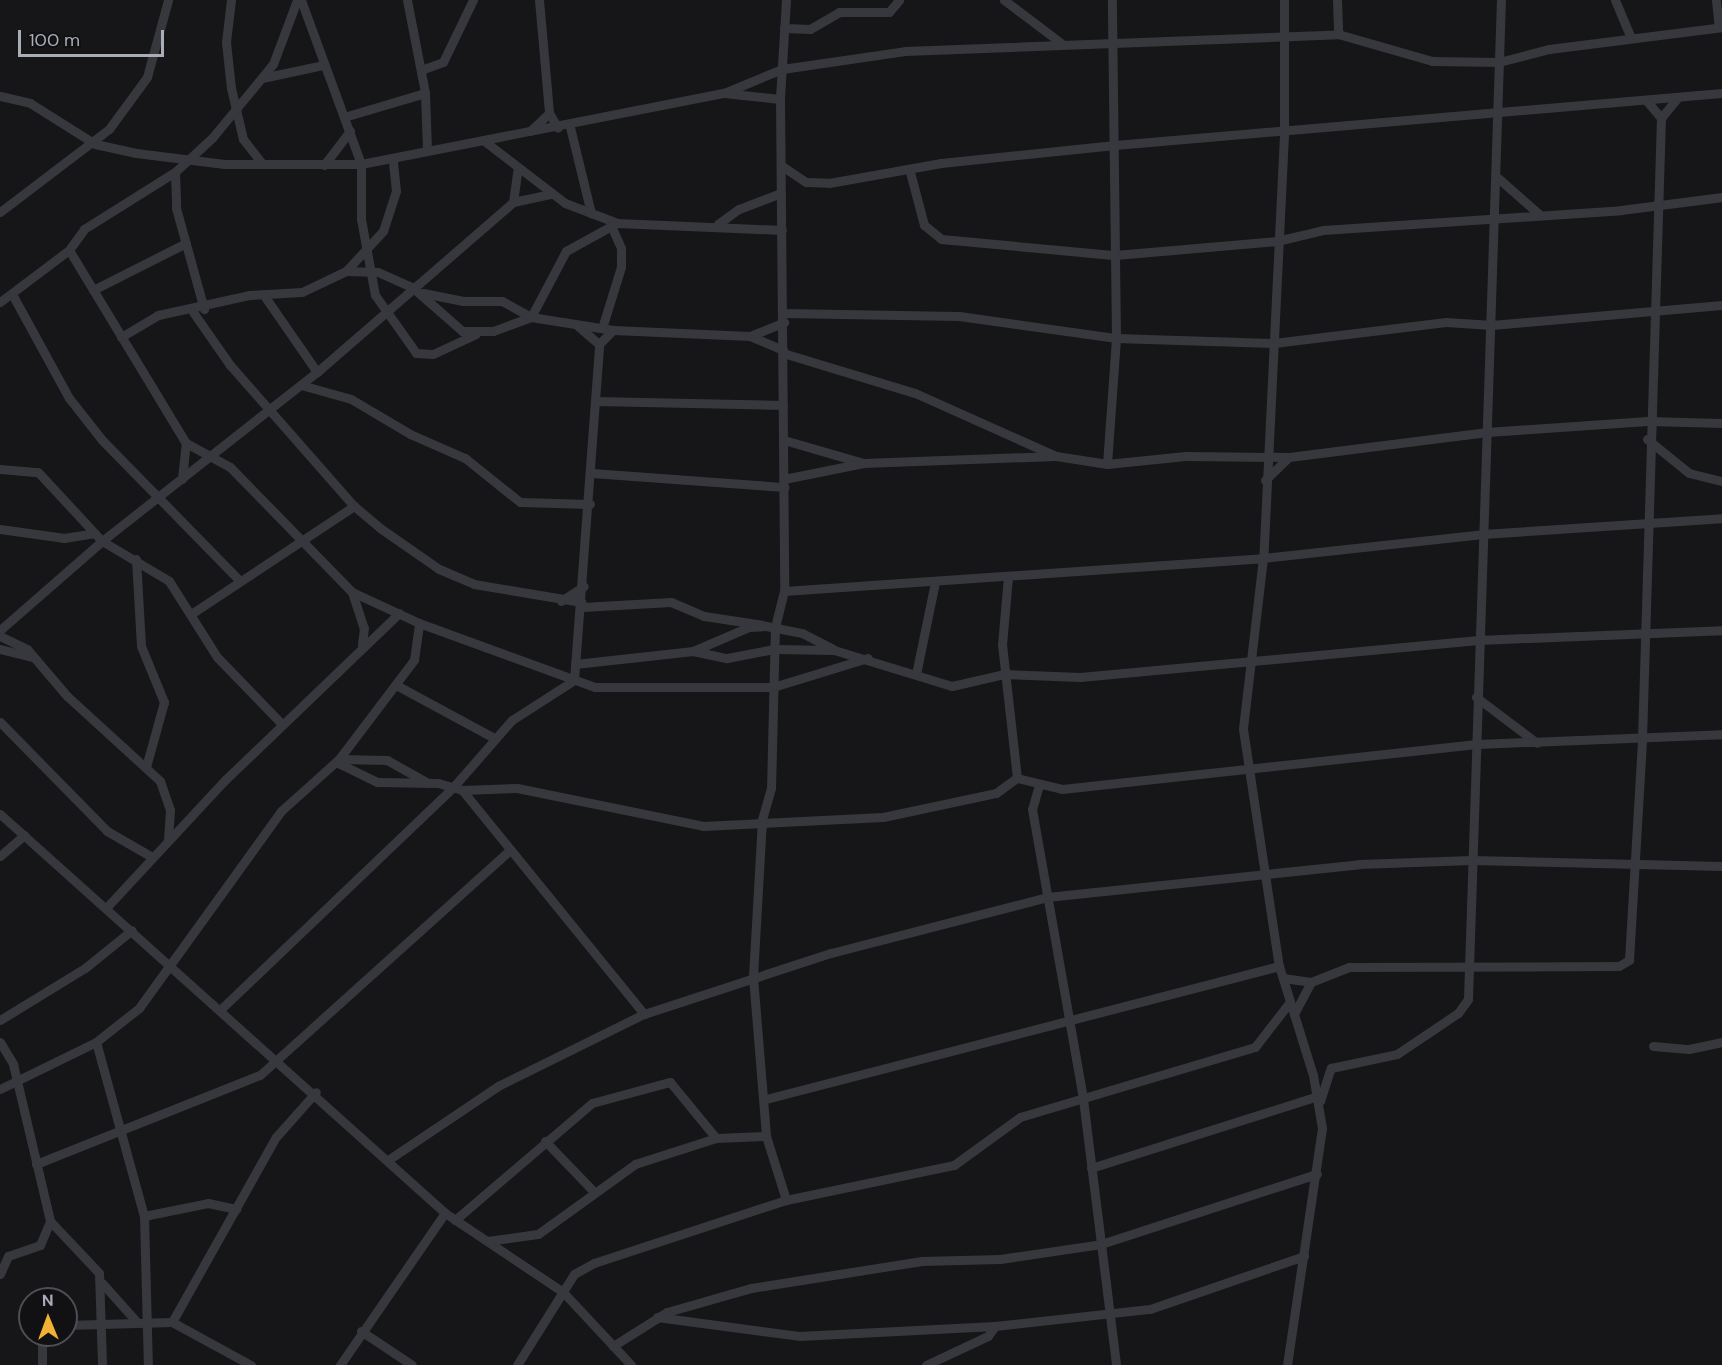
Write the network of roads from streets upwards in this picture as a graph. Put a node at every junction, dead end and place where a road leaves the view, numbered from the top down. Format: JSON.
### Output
{"nodes":[{"id":1,"x":168,"y":0,"type":"edge"},
{"id":2,"x":231,"y":0,"type":"edge"},
{"id":3,"x":299,"y":0,"type":"edge"},
{"id":4,"x":407,"y":0,"type":"edge"},
{"id":5,"x":473,"y":0,"type":"edge"},
{"id":6,"x":539,"y":0,"type":"edge"},
{"id":7,"x":786,"y":0,"type":"edge"},
{"id":8,"x":899,"y":0,"type":"edge"},
{"id":9,"x":1004,"y":0,"type":"edge"},
{"id":10,"x":1112,"y":0,"type":"edge"},
{"id":11,"x":1284,"y":0,"type":"edge"},
{"id":12,"x":1337,"y":0,"type":"edge"},
{"id":13,"x":1501,"y":0,"type":"edge"},
{"id":14,"x":1615,"y":0,"type":"edge"},
{"id":15,"x":1716,"y":0,"type":"edge"},
{"id":16,"x":1721,"y":27,"type":"edge"},
{"id":17,"x":784,"y":28,"type":"junction"},
{"id":18,"x":1338,"y":34,"type":"junction"},
{"id":19,"x":1284,"y":38,"type":"junction"},
{"id":20,"x":1630,"y":38,"type":"junction"},
{"id":21,"x":1061,"y":43,"type":"junction"},
{"id":22,"x":1113,"y":43,"type":"junction"},
{"id":23,"x":1499,"y":62,"type":"junction"},
{"id":24,"x":323,"y":65,"type":"junction"},
{"id":25,"x":782,"y":69,"type":"junction"},
{"id":26,"x":421,"y":70,"type":"junction"},
{"id":27,"x":262,"y":78,"type":"junction"},
{"id":28,"x":425,"y":93,"type":"junction"},
{"id":29,"x":724,"y":93,"type":"junction"},
{"id":30,"x":1722,"y":93,"type":"edge"},
{"id":31,"x":0,"y":96,"type":"edge"},
{"id":32,"x":1677,"y":98,"type":"junction"},
{"id":33,"x":780,"y":99,"type":"junction"},
{"id":34,"x":1646,"y":100,"type":"junction"},
{"id":35,"x":234,"y":105,"type":"junction"},
{"id":36,"x":549,"y":113,"type":"junction"},
{"id":37,"x":1498,"y":115,"type":"junction"},
{"id":38,"x":344,"y":117,"type":"junction"},
{"id":39,"x":1661,"y":118,"type":"junction"},
{"id":40,"x":570,"y":127,"type":"junction"},
{"id":41,"x":558,"y":128,"type":"junction"},
{"id":42,"x":350,"y":131,"type":"junction"},
{"id":43,"x":523,"y":135,"type":"junction"},
{"id":44,"x":1284,"y":135,"type":"junction"},
{"id":45,"x":483,"y":140,"type":"junction"},
{"id":46,"x":95,"y":144,"type":"junction"},
{"id":47,"x":1115,"y":145,"type":"junction"},
{"id":48,"x":427,"y":150,"type":"junction"},
{"id":49,"x":190,"y":160,"type":"junction"},
{"id":50,"x":393,"y":161,"type":"junction"},
{"id":51,"x":262,"y":163,"type":"junction"},
{"id":52,"x":361,"y":164,"type":"junction"},
{"id":53,"x":324,"y":165,"type":"junction"},
{"id":54,"x":782,"y":166,"type":"junction"},
{"id":55,"x":518,"y":167,"type":"junction"},
{"id":56,"x":175,"y":172,"type":"junction"},
{"id":57,"x":910,"y":172,"type":"junction"},
{"id":58,"x":1498,"y":178,"type":"junction"},
{"id":59,"x":782,"y":193,"type":"junction"},
{"id":60,"x":551,"y":194,"type":"junction"},
{"id":61,"x":1722,"y":197,"type":"edge"},
{"id":62,"x":513,"y":202,"type":"junction"},
{"id":63,"x":1658,"y":202,"type":"junction"},
{"id":64,"x":0,"y":212,"type":"edge"},
{"id":65,"x":591,"y":213,"type":"junction"},
{"id":66,"x":1539,"y":214,"type":"junction"},
{"id":67,"x":1497,"y":215,"type":"junction"},
{"id":68,"x":614,"y":224,"type":"junction"},
{"id":69,"x":718,"y":224,"type":"junction"},
{"id":70,"x":782,"y":230,"type":"junction"},
{"id":71,"x":1277,"y":241,"type":"junction"},
{"id":72,"x":186,"y":243,"type":"junction"},
{"id":73,"x":69,"y":250,"type":"junction"},
{"id":74,"x":366,"y":255,"type":"junction"},
{"id":75,"x":1115,"y":255,"type":"junction"},
{"id":76,"x":368,"y":270,"type":"junction"},
{"id":77,"x":346,"y":271,"type":"junction"},
{"id":78,"x":412,"y":286,"type":"junction"},
{"id":79,"x":93,"y":290,"type":"junction"},
{"id":80,"x":423,"y":293,"type":"junction"},
{"id":81,"x":12,"y":294,"type":"junction"},
{"id":82,"x":263,"y":294,"type":"junction"},
{"id":83,"x":0,"y":302,"type":"edge"},
{"id":84,"x":1722,"y":305,"type":"edge"},
{"id":85,"x":204,"y":309,"type":"junction"},
{"id":86,"x":1653,"y":310,"type":"junction"},
{"id":87,"x":385,"y":311,"type":"junction"},
{"id":88,"x":193,"y":312,"type":"junction"},
{"id":89,"x":531,"y":317,"type":"junction"},
{"id":90,"x":783,"y":317,"type":"junction"},
{"id":91,"x":578,"y":325,"type":"junction"},
{"id":92,"x":1492,"y":325,"type":"junction"},
{"id":93,"x":602,"y":328,"type":"junction"},
{"id":94,"x":613,"y":330,"type":"junction"},
{"id":95,"x":477,"y":333,"type":"junction"},
{"id":96,"x":750,"y":336,"type":"junction"},
{"id":97,"x":121,"y":337,"type":"junction"},
{"id":98,"x":1116,"y":338,"type":"junction"},
{"id":99,"x":1274,"y":343,"type":"junction"},
{"id":100,"x":599,"y":344,"type":"junction"},
{"id":101,"x":783,"y":352,"type":"junction"},
{"id":102,"x":317,"y":372,"type":"junction"},
{"id":103,"x":301,"y":385,"type":"junction"},
{"id":104,"x":595,"y":401,"type":"junction"},
{"id":105,"x":783,"y":405,"type":"junction"},
{"id":106,"x":269,"y":410,"type":"junction"},
{"id":107,"x":1648,"y":421,"type":"junction"},
{"id":108,"x":1722,"y":423,"type":"edge"},
{"id":109,"x":1487,"y":432,"type":"junction"},
{"id":110,"x":1647,"y":439,"type":"junction"},
{"id":111,"x":783,"y":440,"type":"junction"},
{"id":112,"x":186,"y":443,"type":"junction"},
{"id":113,"x":1056,"y":456,"type":"junction"},
{"id":114,"x":214,"y":457,"type":"junction"},
{"id":115,"x":1289,"y":457,"type":"junction"},
{"id":116,"x":1266,"y":458,"type":"junction"},
{"id":117,"x":863,"y":463,"type":"junction"},
{"id":118,"x":1103,"y":464,"type":"junction"},
{"id":119,"x":0,"y":470,"type":"edge"},
{"id":120,"x":592,"y":473,"type":"junction"},
{"id":121,"x":182,"y":479,"type":"junction"},
{"id":122,"x":1265,"y":480,"type":"junction"},
{"id":123,"x":1722,"y":481,"type":"edge"},
{"id":124,"x":784,"y":483,"type":"junction"},
{"id":125,"x":156,"y":502,"type":"junction"},
{"id":126,"x":591,"y":504,"type":"junction"},
{"id":127,"x":354,"y":506,"type":"junction"},
{"id":128,"x":1722,"y":518,"type":"edge"},
{"id":129,"x":1646,"y":523,"type":"junction"},
{"id":130,"x":0,"y":529,"type":"edge"},
{"id":131,"x":95,"y":533,"type":"junction"},
{"id":132,"x":1483,"y":534,"type":"junction"},
{"id":133,"x":102,"y":541,"type":"junction"},
{"id":134,"x":300,"y":541,"type":"junction"},
{"id":135,"x":1263,"y":558,"type":"junction"},
{"id":136,"x":136,"y":559,"type":"junction"},
{"id":137,"x":1008,"y":577,"type":"junction"},
{"id":138,"x":239,"y":580,"type":"junction"},
{"id":139,"x":935,"y":582,"type":"junction"},
{"id":140,"x":584,"y":586,"type":"junction"},
{"id":141,"x":784,"y":591,"type":"junction"},
{"id":142,"x":352,"y":592,"type":"junction"},
{"id":143,"x":561,"y":601,"type":"junction"},
{"id":144,"x":582,"y":604,"type":"junction"},
{"id":145,"x":399,"y":613,"type":"junction"},
{"id":146,"x":191,"y":614,"type":"junction"},
{"id":147,"x":419,"y":623,"type":"junction"},
{"id":148,"x":771,"y":626,"type":"junction"},
{"id":149,"x":0,"y":630,"type":"edge"},
{"id":150,"x":1722,"y":630,"type":"edge"},
{"id":151,"x":1644,"y":633,"type":"junction"},
{"id":152,"x":0,"y":636,"type":"edge"},
{"id":153,"x":1478,"y":640,"type":"junction"},
{"id":154,"x":363,"y":645,"type":"junction"},
{"id":155,"x":0,"y":649,"type":"edge"},
{"id":156,"x":774,"y":649,"type":"junction"},
{"id":157,"x":834,"y":650,"type":"junction"},
{"id":158,"x":693,"y":651,"type":"junction"},
{"id":159,"x":33,"y":657,"type":"junction"},
{"id":160,"x":869,"y":658,"type":"junction"},
{"id":161,"x":1248,"y":661,"type":"junction"},
{"id":162,"x":575,"y":664,"type":"junction"},
{"id":163,"x":916,"y":674,"type":"junction"},
{"id":164,"x":1004,"y":674,"type":"junction"},
{"id":165,"x":574,"y":681,"type":"junction"},
{"id":166,"x":396,"y":685,"type":"junction"},
{"id":167,"x":773,"y":687,"type":"junction"},
{"id":168,"x":1476,"y":697,"type":"junction"},
{"id":169,"x":0,"y":722,"type":"edge"},
{"id":170,"x":281,"y":723,"type":"junction"},
{"id":171,"x":1722,"y":734,"type":"edge"},
{"id":172,"x":494,"y":738,"type":"junction"},
{"id":173,"x":1642,"y":739,"type":"junction"},
{"id":174,"x":1536,"y":743,"type":"junction"},
{"id":175,"x":1477,"y":744,"type":"junction"},
{"id":176,"x":338,"y":760,"type":"junction"},
{"id":177,"x":146,"y":767,"type":"junction"},
{"id":178,"x":1247,"y":769,"type":"junction"},
{"id":179,"x":1017,"y":778,"type":"junction"},
{"id":180,"x":429,"y":783,"type":"junction"},
{"id":181,"x":1039,"y":785,"type":"junction"},
{"id":182,"x":458,"y":787,"type":"junction"},
{"id":183,"x":0,"y":814,"type":"edge"},
{"id":184,"x":762,"y":820,"type":"junction"},
{"id":185,"x":24,"y":835,"type":"junction"},
{"id":186,"x":168,"y":838,"type":"junction"},
{"id":187,"x":510,"y":850,"type":"junction"},
{"id":188,"x":0,"y":856,"type":"edge"},
{"id":189,"x":152,"y":857,"type":"junction"},
{"id":190,"x":1471,"y":860,"type":"junction"},
{"id":191,"x":1636,"y":866,"type":"junction"},
{"id":192,"x":1722,"y":866,"type":"edge"},
{"id":193,"x":1262,"y":871,"type":"junction"},
{"id":194,"x":1047,"y":897,"type":"junction"},
{"id":195,"x":106,"y":908,"type":"junction"},
{"id":196,"x":132,"y":930,"type":"junction"},
{"id":197,"x":1469,"y":964,"type":"junction"},
{"id":198,"x":1279,"y":966,"type":"junction"},
{"id":199,"x":171,"y":968,"type":"junction"},
{"id":200,"x":753,"y":977,"type":"junction"},
{"id":201,"x":1283,"y":978,"type":"junction"},
{"id":202,"x":1311,"y":982,"type":"junction"},
{"id":203,"x":1289,"y":1003,"type":"junction"},
{"id":204,"x":221,"y":1009,"type":"junction"},
{"id":205,"x":644,"y":1014,"type":"junction"},
{"id":206,"x":1294,"y":1014,"type":"junction"},
{"id":207,"x":0,"y":1020,"type":"edge"},
{"id":208,"x":1070,"y":1024,"type":"junction"},
{"id":209,"x":0,"y":1042,"type":"edge"},
{"id":210,"x":96,"y":1042,"type":"junction"},
{"id":211,"x":1722,"y":1042,"type":"edge"},
{"id":212,"x":1653,"y":1046,"type":"dead end"},
{"id":213,"x":279,"y":1060,"type":"junction"},
{"id":214,"x":17,"y":1080,"type":"junction"},
{"id":215,"x":0,"y":1089,"type":"edge"},
{"id":216,"x":316,"y":1092,"type":"junction"},
{"id":217,"x":766,"y":1099,"type":"junction"},
{"id":218,"x":1083,"y":1099,"type":"junction"},
{"id":219,"x":1319,"y":1100,"type":"junction"},
{"id":220,"x":123,"y":1129,"type":"junction"},
{"id":221,"x":766,"y":1136,"type":"junction"},
{"id":222,"x":716,"y":1138,"type":"junction"},
{"id":223,"x":545,"y":1141,"type":"junction"},
{"id":224,"x":391,"y":1158,"type":"junction"},
{"id":225,"x":36,"y":1164,"type":"junction"},
{"id":226,"x":1091,"y":1168,"type":"junction"},
{"id":227,"x":1317,"y":1174,"type":"junction"},
{"id":228,"x":594,"y":1192,"type":"junction"},
{"id":229,"x":786,"y":1200,"type":"junction"},
{"id":230,"x":236,"y":1209,"type":"junction"},
{"id":231,"x":445,"y":1213,"type":"junction"},
{"id":232,"x":144,"y":1216,"type":"junction"},
{"id":233,"x":455,"y":1220,"type":"junction"},
{"id":234,"x":50,"y":1221,"type":"junction"},
{"id":235,"x":487,"y":1241,"type":"junction"},
{"id":236,"x":1101,"y":1244,"type":"junction"},
{"id":237,"x":1304,"y":1256,"type":"junction"},
{"id":238,"x":0,"y":1274,"type":"edge"},
{"id":239,"x":102,"y":1283,"type":"junction"},
{"id":240,"x":563,"y":1292,"type":"junction"},
{"id":241,"x":1109,"y":1314,"type":"junction"},
{"id":242,"x":657,"y":1317,"type":"junction"},
{"id":243,"x":147,"y":1319,"type":"junction"},
{"id":244,"x":135,"y":1320,"type":"junction"},
{"id":245,"x":172,"y":1322,"type":"junction"},
{"id":246,"x":98,"y":1323,"type":"junction"},
{"id":247,"x":78,"y":1324,"type":"edge"},
{"id":248,"x":995,"y":1326,"type":"junction"},
{"id":249,"x":361,"y":1331,"type":"junction"},
{"id":250,"x":613,"y":1346,"type":"junction"},
{"id":251,"x":42,"y":1347,"type":"edge"},
{"id":252,"x":42,"y":1365,"type":"edge"},
{"id":253,"x":102,"y":1365,"type":"edge"},
{"id":254,"x":148,"y":1365,"type":"edge"},
{"id":255,"x":251,"y":1365,"type":"edge"},
{"id":256,"x":340,"y":1365,"type":"edge"},
{"id":257,"x":412,"y":1365,"type":"edge"},
{"id":258,"x":518,"y":1365,"type":"edge"},
{"id":259,"x":631,"y":1365,"type":"edge"},
{"id":260,"x":926,"y":1365,"type":"edge"},
{"id":261,"x":1116,"y":1365,"type":"edge"},
{"id":262,"x":1287,"y":1365,"type":"edge"}],
"edges":[{"from":1,"to":46,"type":"street"},
{"from":2,"to":35,"type":"street"},
{"from":3,"to":24,"type":"street"},
{"from":3,"to":27,"type":"street"},
{"from":4,"to":26,"type":"street"},
{"from":5,"to":26,"type":"street"},
{"from":6,"to":36,"type":"street"},
{"from":7,"to":17,"type":"street"},
{"from":8,"to":17,"type":"street"},
{"from":9,"to":21,"type":"street"},
{"from":10,"to":22,"type":"street"},
{"from":11,"to":19,"type":"street"},
{"from":12,"to":18,"type":"street"},
{"from":13,"to":23,"type":"street"},
{"from":14,"to":20,"type":"street"},
{"from":15,"to":16,"type":"street"},
{"from":16,"to":20,"type":"street"},
{"from":17,"to":25,"type":"street"},
{"from":18,"to":19,"type":"street"},
{"from":18,"to":23,"type":"street"},
{"from":19,"to":22,"type":"street"},
{"from":19,"to":44,"type":"street"},
{"from":20,"to":23,"type":"street"},
{"from":21,"to":22,"type":"street"},
{"from":21,"to":25,"type":"street"},
{"from":22,"to":47,"type":"street"},
{"from":23,"to":37,"type":"street"},
{"from":24,"to":27,"type":"street"},
{"from":24,"to":38,"type":"street"},
{"from":25,"to":29,"type":"street"},
{"from":25,"to":33,"type":"street"},
{"from":26,"to":28,"type":"street"},
{"from":27,"to":35,"type":"street"},
{"from":28,"to":38,"type":"street"},
{"from":28,"to":48,"type":"street"},
{"from":29,"to":33,"type":"street"},
{"from":29,"to":40,"type":"street"},
{"from":30,"to":32,"type":"street"},
{"from":31,"to":46,"type":"street"},
{"from":32,"to":34,"type":"street"},
{"from":32,"to":39,"type":"street"},
{"from":33,"to":54,"type":"street"},
{"from":34,"to":37,"type":"street"},
{"from":34,"to":39,"type":"street"},
{"from":35,"to":49,"type":"street"},
{"from":35,"to":51,"type":"street"},
{"from":36,"to":41,"type":"street"},
{"from":36,"to":43,"type":"street"},
{"from":37,"to":44,"type":"street"},
{"from":37,"to":58,"type":"street"},
{"from":38,"to":42,"type":"street"},
{"from":39,"to":63,"type":"street"},
{"from":40,"to":41,"type":"street"},
{"from":40,"to":65,"type":"street"},
{"from":41,"to":43,"type":"street"},
{"from":42,"to":52,"type":"street"},
{"from":42,"to":53,"type":"street"},
{"from":43,"to":45,"type":"street"},
{"from":44,"to":47,"type":"street"},
{"from":44,"to":71,"type":"street"},
{"from":45,"to":48,"type":"street"},
{"from":45,"to":55,"type":"street"},
{"from":46,"to":49,"type":"street"},
{"from":46,"to":64,"type":"street"},
{"from":47,"to":57,"type":"street"},
{"from":47,"to":75,"type":"street"},
{"from":48,"to":50,"type":"street"},
{"from":49,"to":51,"type":"street"},
{"from":49,"to":56,"type":"street"},
{"from":50,"to":52,"type":"street"},
{"from":50,"to":74,"type":"street"},
{"from":51,"to":53,"type":"street"},
{"from":52,"to":53,"type":"street"},
{"from":52,"to":74,"type":"street"},
{"from":54,"to":57,"type":"street"},
{"from":54,"to":59,"type":"street"},
{"from":55,"to":60,"type":"street"},
{"from":55,"to":62,"type":"street"},
{"from":56,"to":72,"type":"street"},
{"from":56,"to":73,"type":"street"},
{"from":57,"to":75,"type":"street"},
{"from":58,"to":66,"type":"street"},
{"from":58,"to":67,"type":"street"},
{"from":59,"to":69,"type":"street"},
{"from":59,"to":70,"type":"street"},
{"from":60,"to":62,"type":"street"},
{"from":60,"to":65,"type":"street"},
{"from":61,"to":63,"type":"street"},
{"from":62,"to":78,"type":"street"},
{"from":63,"to":66,"type":"street"},
{"from":63,"to":86,"type":"street"},
{"from":65,"to":68,"type":"street"},
{"from":66,"to":67,"type":"street"},
{"from":67,"to":71,"type":"street"},
{"from":67,"to":92,"type":"street"},
{"from":68,"to":69,"type":"street"},
{"from":68,"to":89,"type":"street"},
{"from":68,"to":93,"type":"street"},
{"from":69,"to":70,"type":"street"},
{"from":70,"to":90,"type":"street"},
{"from":71,"to":75,"type":"street"},
{"from":71,"to":99,"type":"street"},
{"from":72,"to":79,"type":"street"},
{"from":72,"to":85,"type":"street"},
{"from":73,"to":79,"type":"street"},
{"from":73,"to":81,"type":"street"},
{"from":74,"to":76,"type":"street"},
{"from":74,"to":77,"type":"street"},
{"from":75,"to":98,"type":"street"},
{"from":76,"to":77,"type":"street"},
{"from":76,"to":78,"type":"street"},
{"from":76,"to":87,"type":"street"},
{"from":77,"to":82,"type":"street"},
{"from":78,"to":80,"type":"street"},
{"from":78,"to":87,"type":"street"},
{"from":79,"to":97,"type":"street"},
{"from":80,"to":89,"type":"street"},
{"from":80,"to":95,"type":"street"},
{"from":81,"to":83,"type":"street"},
{"from":81,"to":125,"type":"street"},
{"from":82,"to":85,"type":"street"},
{"from":82,"to":102,"type":"street"},
{"from":84,"to":86,"type":"street"},
{"from":85,"to":88,"type":"street"},
{"from":86,"to":92,"type":"street"},
{"from":86,"to":107,"type":"street"},
{"from":87,"to":95,"type":"street"},
{"from":87,"to":102,"type":"street"},
{"from":88,"to":97,"type":"street"},
{"from":88,"to":106,"type":"street"},
{"from":89,"to":91,"type":"street"},
{"from":89,"to":95,"type":"street"},
{"from":90,"to":96,"type":"street"},
{"from":90,"to":98,"type":"street"},
{"from":90,"to":101,"type":"street"},
{"from":91,"to":93,"type":"street"},
{"from":91,"to":100,"type":"street"},
{"from":92,"to":99,"type":"street"},
{"from":92,"to":109,"type":"street"},
{"from":93,"to":94,"type":"street"},
{"from":94,"to":96,"type":"street"},
{"from":94,"to":100,"type":"street"},
{"from":96,"to":101,"type":"street"},
{"from":97,"to":112,"type":"street"},
{"from":98,"to":99,"type":"street"},
{"from":98,"to":118,"type":"street"},
{"from":99,"to":116,"type":"street"},
{"from":100,"to":104,"type":"street"},
{"from":101,"to":105,"type":"street"},
{"from":101,"to":113,"type":"street"},
{"from":102,"to":103,"type":"street"},
{"from":103,"to":106,"type":"street"},
{"from":103,"to":126,"type":"street"},
{"from":104,"to":105,"type":"street"},
{"from":104,"to":120,"type":"street"},
{"from":105,"to":111,"type":"street"},
{"from":106,"to":114,"type":"street"},
{"from":106,"to":127,"type":"street"},
{"from":107,"to":108,"type":"street"},
{"from":107,"to":109,"type":"street"},
{"from":107,"to":110,"type":"street"},
{"from":109,"to":115,"type":"street"},
{"from":109,"to":132,"type":"street"},
{"from":110,"to":123,"type":"street"},
{"from":110,"to":129,"type":"street"},
{"from":111,"to":117,"type":"street"},
{"from":111,"to":124,"type":"street"},
{"from":112,"to":114,"type":"street"},
{"from":112,"to":121,"type":"street"},
{"from":113,"to":117,"type":"street"},
{"from":113,"to":118,"type":"street"},
{"from":114,"to":121,"type":"street"},
{"from":114,"to":134,"type":"street"},
{"from":115,"to":116,"type":"street"},
{"from":115,"to":122,"type":"street"},
{"from":116,"to":118,"type":"street"},
{"from":116,"to":122,"type":"street"},
{"from":117,"to":124,"type":"street"},
{"from":119,"to":131,"type":"street"},
{"from":120,"to":124,"type":"street"},
{"from":120,"to":126,"type":"street"},
{"from":121,"to":125,"type":"street"},
{"from":122,"to":135,"type":"street"},
{"from":124,"to":141,"type":"street"},
{"from":125,"to":133,"type":"street"},
{"from":125,"to":138,"type":"street"},
{"from":126,"to":140,"type":"street"},
{"from":127,"to":134,"type":"street"},
{"from":127,"to":143,"type":"street"},
{"from":128,"to":129,"type":"street"},
{"from":129,"to":132,"type":"street"},
{"from":129,"to":151,"type":"street"},
{"from":130,"to":131,"type":"street"},
{"from":131,"to":133,"type":"street"},
{"from":132,"to":135,"type":"street"},
{"from":132,"to":153,"type":"street"},
{"from":133,"to":136,"type":"street"},
{"from":133,"to":149,"type":"street"},
{"from":134,"to":138,"type":"street"},
{"from":134,"to":142,"type":"street"},
{"from":135,"to":137,"type":"street"},
{"from":135,"to":161,"type":"street"},
{"from":136,"to":146,"type":"street"},
{"from":136,"to":177,"type":"street"},
{"from":137,"to":139,"type":"street"},
{"from":137,"to":164,"type":"street"},
{"from":138,"to":146,"type":"street"},
{"from":139,"to":141,"type":"street"},
{"from":139,"to":163,"type":"street"},
{"from":140,"to":143,"type":"street"},
{"from":140,"to":144,"type":"street"},
{"from":141,"to":148,"type":"street"},
{"from":142,"to":145,"type":"street"},
{"from":142,"to":154,"type":"street"},
{"from":143,"to":144,"type":"street"},
{"from":144,"to":148,"type":"street"},
{"from":144,"to":162,"type":"street"},
{"from":145,"to":147,"type":"street"},
{"from":145,"to":154,"type":"street"},
{"from":146,"to":170,"type":"street"},
{"from":147,"to":165,"type":"street"},
{"from":147,"to":166,"type":"street"},
{"from":148,"to":156,"type":"street"},
{"from":148,"to":157,"type":"street"},
{"from":148,"to":158,"type":"street"},
{"from":150,"to":151,"type":"street"},
{"from":151,"to":153,"type":"street"},
{"from":151,"to":173,"type":"street"},
{"from":152,"to":159,"type":"street"},
{"from":153,"to":161,"type":"street"},
{"from":153,"to":168,"type":"street"},
{"from":154,"to":170,"type":"street"},
{"from":155,"to":159,"type":"street"},
{"from":156,"to":157,"type":"street"},
{"from":156,"to":158,"type":"street"},
{"from":156,"to":167,"type":"street"},
{"from":157,"to":160,"type":"street"},
{"from":158,"to":162,"type":"street"},
{"from":159,"to":177,"type":"street"},
{"from":160,"to":163,"type":"street"},
{"from":160,"to":167,"type":"street"},
{"from":161,"to":164,"type":"street"},
{"from":161,"to":178,"type":"street"},
{"from":162,"to":165,"type":"street"},
{"from":163,"to":164,"type":"street"},
{"from":164,"to":179,"type":"street"},
{"from":165,"to":167,"type":"street"},
{"from":165,"to":172,"type":"street"},
{"from":166,"to":172,"type":"street"},
{"from":166,"to":176,"type":"street"},
{"from":167,"to":184,"type":"street"},
{"from":168,"to":174,"type":"street"},
{"from":168,"to":175,"type":"street"},
{"from":169,"to":189,"type":"street"},
{"from":170,"to":186,"type":"street"},
{"from":171,"to":173,"type":"street"},
{"from":172,"to":182,"type":"street"},
{"from":173,"to":174,"type":"street"},
{"from":173,"to":191,"type":"street"},
{"from":174,"to":175,"type":"street"},
{"from":175,"to":178,"type":"street"},
{"from":175,"to":190,"type":"street"},
{"from":176,"to":180,"type":"street"},
{"from":176,"to":180,"type":"street"},
{"from":176,"to":199,"type":"street"},
{"from":177,"to":186,"type":"street"},
{"from":178,"to":181,"type":"street"},
{"from":178,"to":193,"type":"street"},
{"from":179,"to":181,"type":"street"},
{"from":179,"to":184,"type":"street"},
{"from":180,"to":182,"type":"street"},
{"from":181,"to":194,"type":"street"},
{"from":182,"to":184,"type":"street"},
{"from":182,"to":187,"type":"street"},
{"from":182,"to":204,"type":"street"},
{"from":183,"to":185,"type":"street"},
{"from":184,"to":200,"type":"street"},
{"from":185,"to":188,"type":"street"},
{"from":185,"to":195,"type":"street"},
{"from":186,"to":189,"type":"street"},
{"from":187,"to":205,"type":"street"},
{"from":187,"to":213,"type":"street"},
{"from":189,"to":195,"type":"street"},
{"from":190,"to":191,"type":"street"},
{"from":190,"to":193,"type":"street"},
{"from":190,"to":197,"type":"street"},
{"from":191,"to":192,"type":"street"},
{"from":191,"to":197,"type":"street"},
{"from":193,"to":194,"type":"street"},
{"from":193,"to":198,"type":"street"},
{"from":194,"to":200,"type":"street"},
{"from":194,"to":208,"type":"street"},
{"from":195,"to":196,"type":"street"},
{"from":196,"to":199,"type":"street"},
{"from":196,"to":207,"type":"street"},
{"from":197,"to":202,"type":"street"},
{"from":197,"to":219,"type":"street"},
{"from":198,"to":201,"type":"street"},
{"from":198,"to":208,"type":"street"},
{"from":199,"to":204,"type":"street"},
{"from":199,"to":210,"type":"street"},
{"from":200,"to":205,"type":"street"},
{"from":200,"to":217,"type":"street"},
{"from":201,"to":202,"type":"street"},
{"from":201,"to":203,"type":"street"},
{"from":202,"to":206,"type":"street"},
{"from":203,"to":206,"type":"street"},
{"from":203,"to":218,"type":"street"},
{"from":204,"to":213,"type":"street"},
{"from":205,"to":224,"type":"street"},
{"from":206,"to":219,"type":"street"},
{"from":208,"to":217,"type":"street"},
{"from":208,"to":218,"type":"street"},
{"from":209,"to":214,"type":"street"},
{"from":210,"to":214,"type":"street"},
{"from":210,"to":220,"type":"street"},
{"from":211,"to":212,"type":"street"},
{"from":213,"to":216,"type":"street"},
{"from":213,"to":220,"type":"street"},
{"from":214,"to":215,"type":"street"},
{"from":214,"to":225,"type":"street"},
{"from":216,"to":224,"type":"street"},
{"from":216,"to":230,"type":"street"},
{"from":217,"to":221,"type":"street"},
{"from":218,"to":226,"type":"street"},
{"from":218,"to":229,"type":"street"},
{"from":219,"to":226,"type":"street"},
{"from":219,"to":227,"type":"street"},
{"from":220,"to":225,"type":"street"},
{"from":220,"to":232,"type":"street"},
{"from":221,"to":222,"type":"street"},
{"from":221,"to":229,"type":"street"},
{"from":222,"to":223,"type":"street"},
{"from":222,"to":228,"type":"street"},
{"from":223,"to":228,"type":"street"},
{"from":223,"to":233,"type":"street"},
{"from":224,"to":231,"type":"street"},
{"from":225,"to":234,"type":"street"},
{"from":226,"to":236,"type":"street"},
{"from":227,"to":236,"type":"street"},
{"from":227,"to":237,"type":"street"},
{"from":228,"to":235,"type":"street"},
{"from":229,"to":240,"type":"street"},
{"from":230,"to":232,"type":"street"},
{"from":230,"to":245,"type":"street"},
{"from":231,"to":233,"type":"street"},
{"from":231,"to":249,"type":"street"},
{"from":232,"to":243,"type":"street"},
{"from":233,"to":235,"type":"street"},
{"from":234,"to":238,"type":"street"},
{"from":234,"to":239,"type":"street"},
{"from":235,"to":240,"type":"street"},
{"from":236,"to":241,"type":"street"},
{"from":236,"to":242,"type":"street"},
{"from":237,"to":241,"type":"street"},
{"from":237,"to":262,"type":"street"},
{"from":239,"to":244,"type":"street"},
{"from":239,"to":246,"type":"street"},
{"from":240,"to":250,"type":"street"},
{"from":240,"to":258,"type":"street"},
{"from":241,"to":248,"type":"street"},
{"from":241,"to":261,"type":"street"},
{"from":242,"to":248,"type":"street"},
{"from":242,"to":250,"type":"street"},
{"from":243,"to":244,"type":"street"},
{"from":243,"to":245,"type":"street"},
{"from":243,"to":254,"type":"street"},
{"from":244,"to":246,"type":"street"},
{"from":245,"to":255,"type":"street"},
{"from":246,"to":247,"type":"street"},
{"from":246,"to":253,"type":"street"},
{"from":248,"to":260,"type":"street"},
{"from":249,"to":256,"type":"street"},
{"from":249,"to":257,"type":"street"},
{"from":250,"to":259,"type":"street"},
{"from":251,"to":252,"type":"street"}]}
